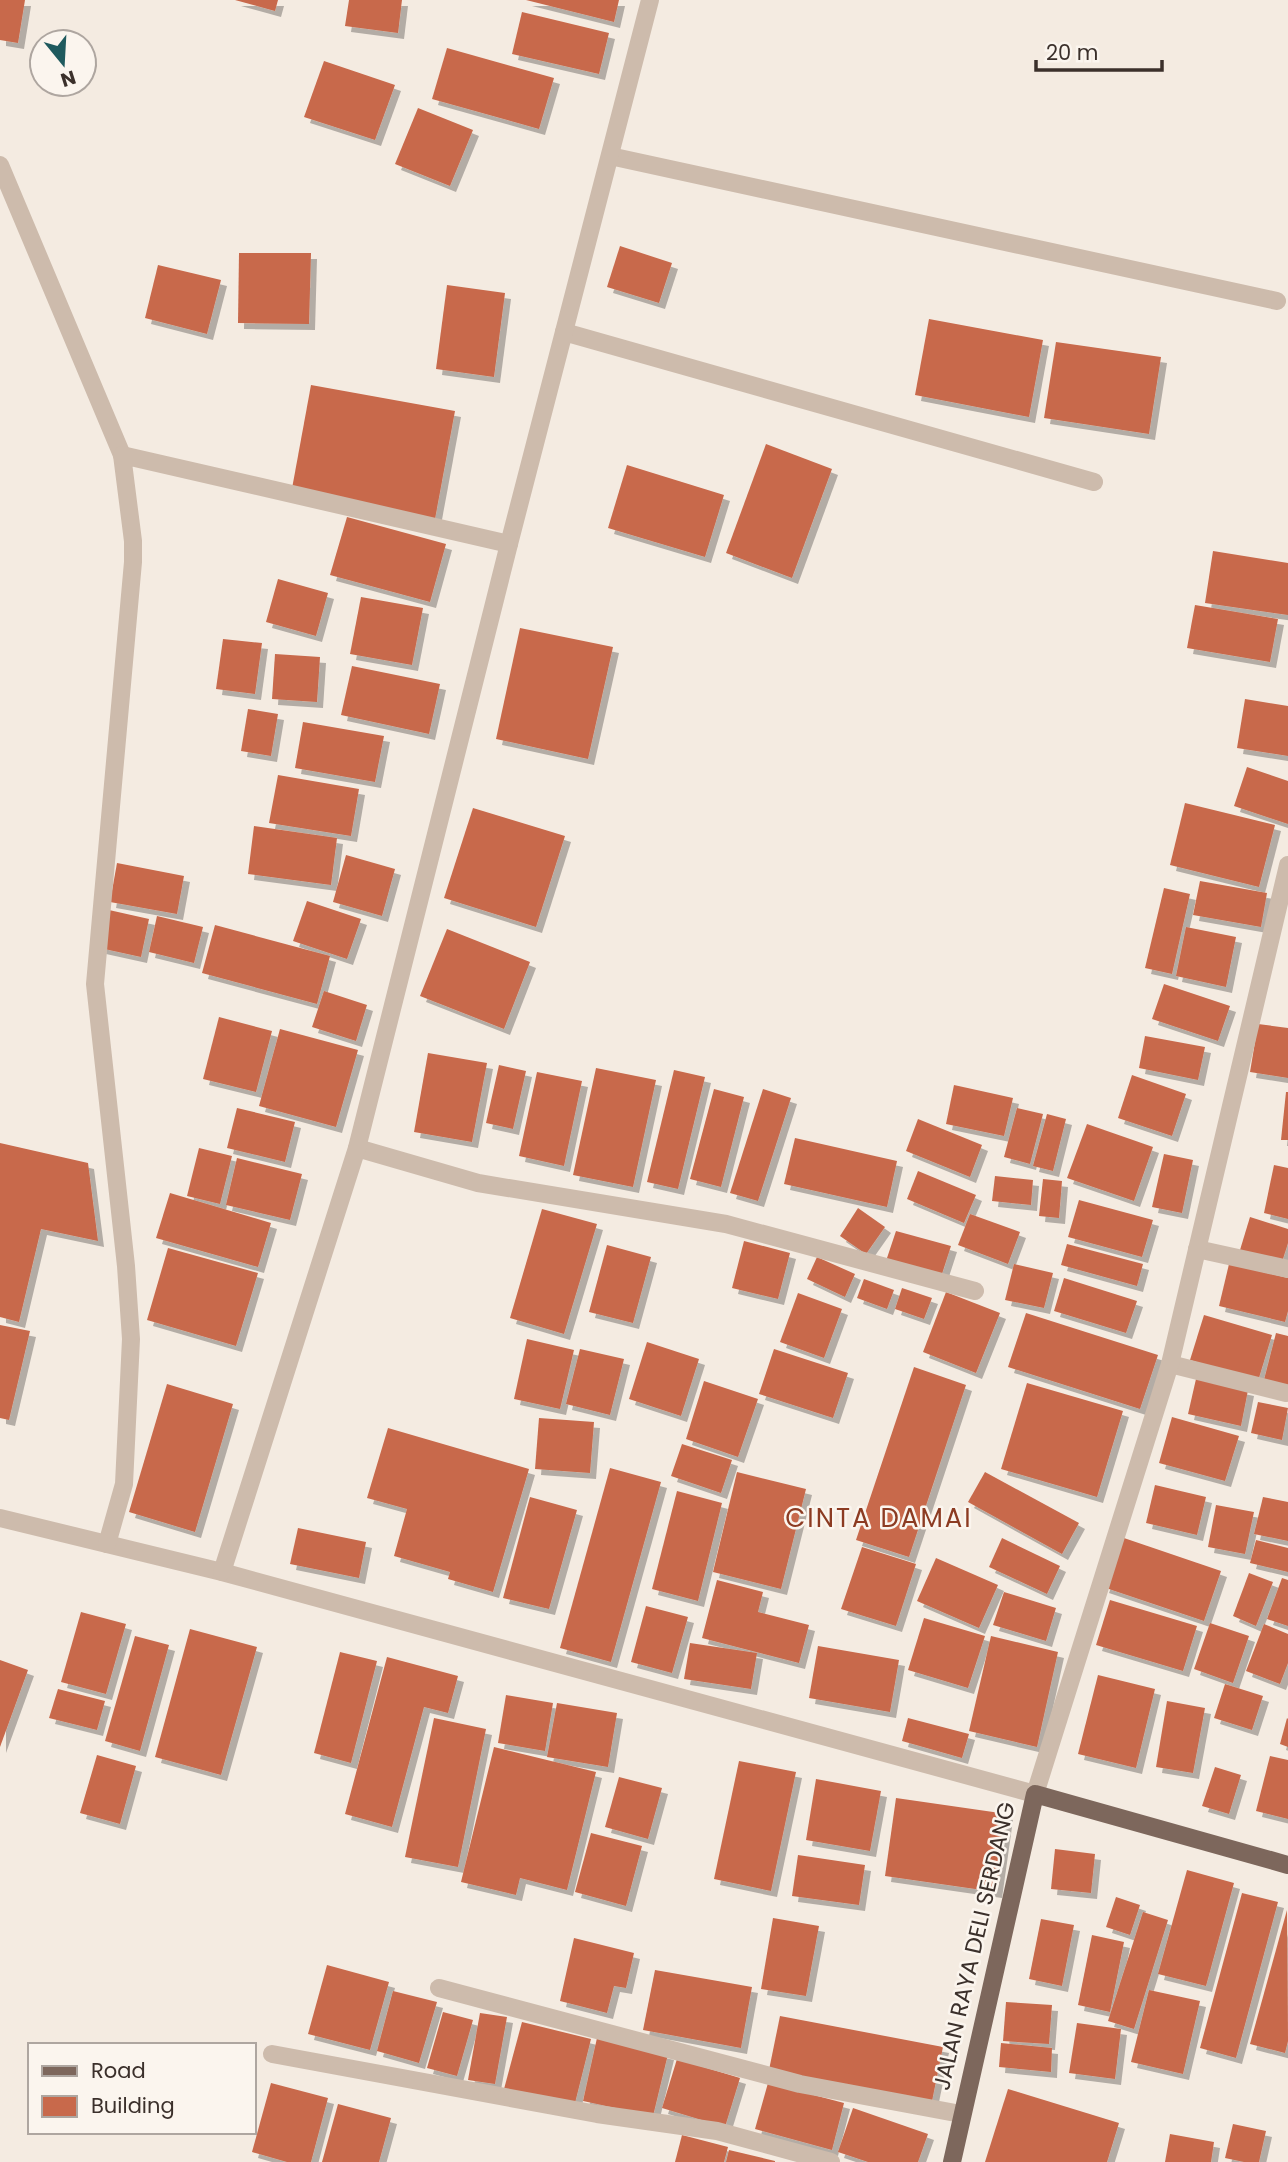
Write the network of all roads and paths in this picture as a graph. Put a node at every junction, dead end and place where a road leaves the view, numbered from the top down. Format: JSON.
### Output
{"nodes":[{"id":1,"x":650,"y":0,"type":"edge"},
{"id":2,"x":610,"y":156,"type":"junction"},
{"id":3,"x":0,"y":165,"type":"edge"},
{"id":4,"x":1278,"y":301,"type":"dead end"},
{"id":5,"x":564,"y":332,"type":"junction"},
{"id":6,"x":122,"y":455,"type":"junction"},
{"id":7,"x":1094,"y":482,"type":"dead end"},
{"id":8,"x":509,"y":544,"type":"junction"},
{"id":9,"x":1288,"y":865,"type":"edge"},
{"id":10,"x":1281,"y":921,"type":"edge"},
{"id":11,"x":357,"y":1148,"type":"junction"},
{"id":12,"x":1197,"y":1249,"type":"junction"},
{"id":13,"x":1288,"y":1269,"type":"edge"},
{"id":14,"x":975,"y":1291,"type":"dead end"},
{"id":15,"x":1170,"y":1364,"type":"junction"},
{"id":16,"x":1286,"y":1393,"type":"dead end"},
{"id":17,"x":0,"y":1518,"type":"edge"},
{"id":18,"x":107,"y":1544,"type":"junction"},
{"id":19,"x":222,"y":1572,"type":"junction"},
{"id":20,"x":1035,"y":1794,"type":"junction"},
{"id":21,"x":1288,"y":1865,"type":"edge"},
{"id":22,"x":439,"y":1988,"type":"dead end"},
{"id":23,"x":272,"y":2054,"type":"dead end"},
{"id":24,"x":961,"y":2114,"type":"junction"},
{"id":25,"x":831,"y":2162,"type":"edge"},
{"id":26,"x":952,"y":2162,"type":"edge"}],
"edges":[{"from":1,"to":2,"type":"street"},
{"from":2,"to":4,"type":"street"},
{"from":2,"to":5,"type":"street"},
{"from":3,"to":6,"type":"street"},
{"from":5,"to":7,"type":"street"},
{"from":5,"to":8,"type":"street"},
{"from":6,"to":8,"type":"street"},
{"from":6,"to":18,"type":"street"},
{"from":8,"to":11,"type":"street"},
{"from":9,"to":10,"type":"street"},
{"from":10,"to":12,"type":"street"},
{"from":11,"to":14,"type":"street"},
{"from":11,"to":19,"type":"street"},
{"from":12,"to":13,"type":"street"},
{"from":12,"to":15,"type":"street"},
{"from":15,"to":16,"type":"street"},
{"from":15,"to":20,"type":"street"},
{"from":17,"to":18,"type":"street"},
{"from":18,"to":19,"type":"street"},
{"from":19,"to":20,"type":"street"},
{"from":20,"to":21,"type":"main road","name":"JALAN RAYA DELI SERDANG"},
{"from":20,"to":24,"type":"main road","name":"JALAN RAYA DELI SERDANG"},
{"from":22,"to":24,"type":"street"},
{"from":23,"to":25,"type":"street"},
{"from":24,"to":26,"type":"main road","name":"JALAN RAYA DELI SERDANG"}]}
